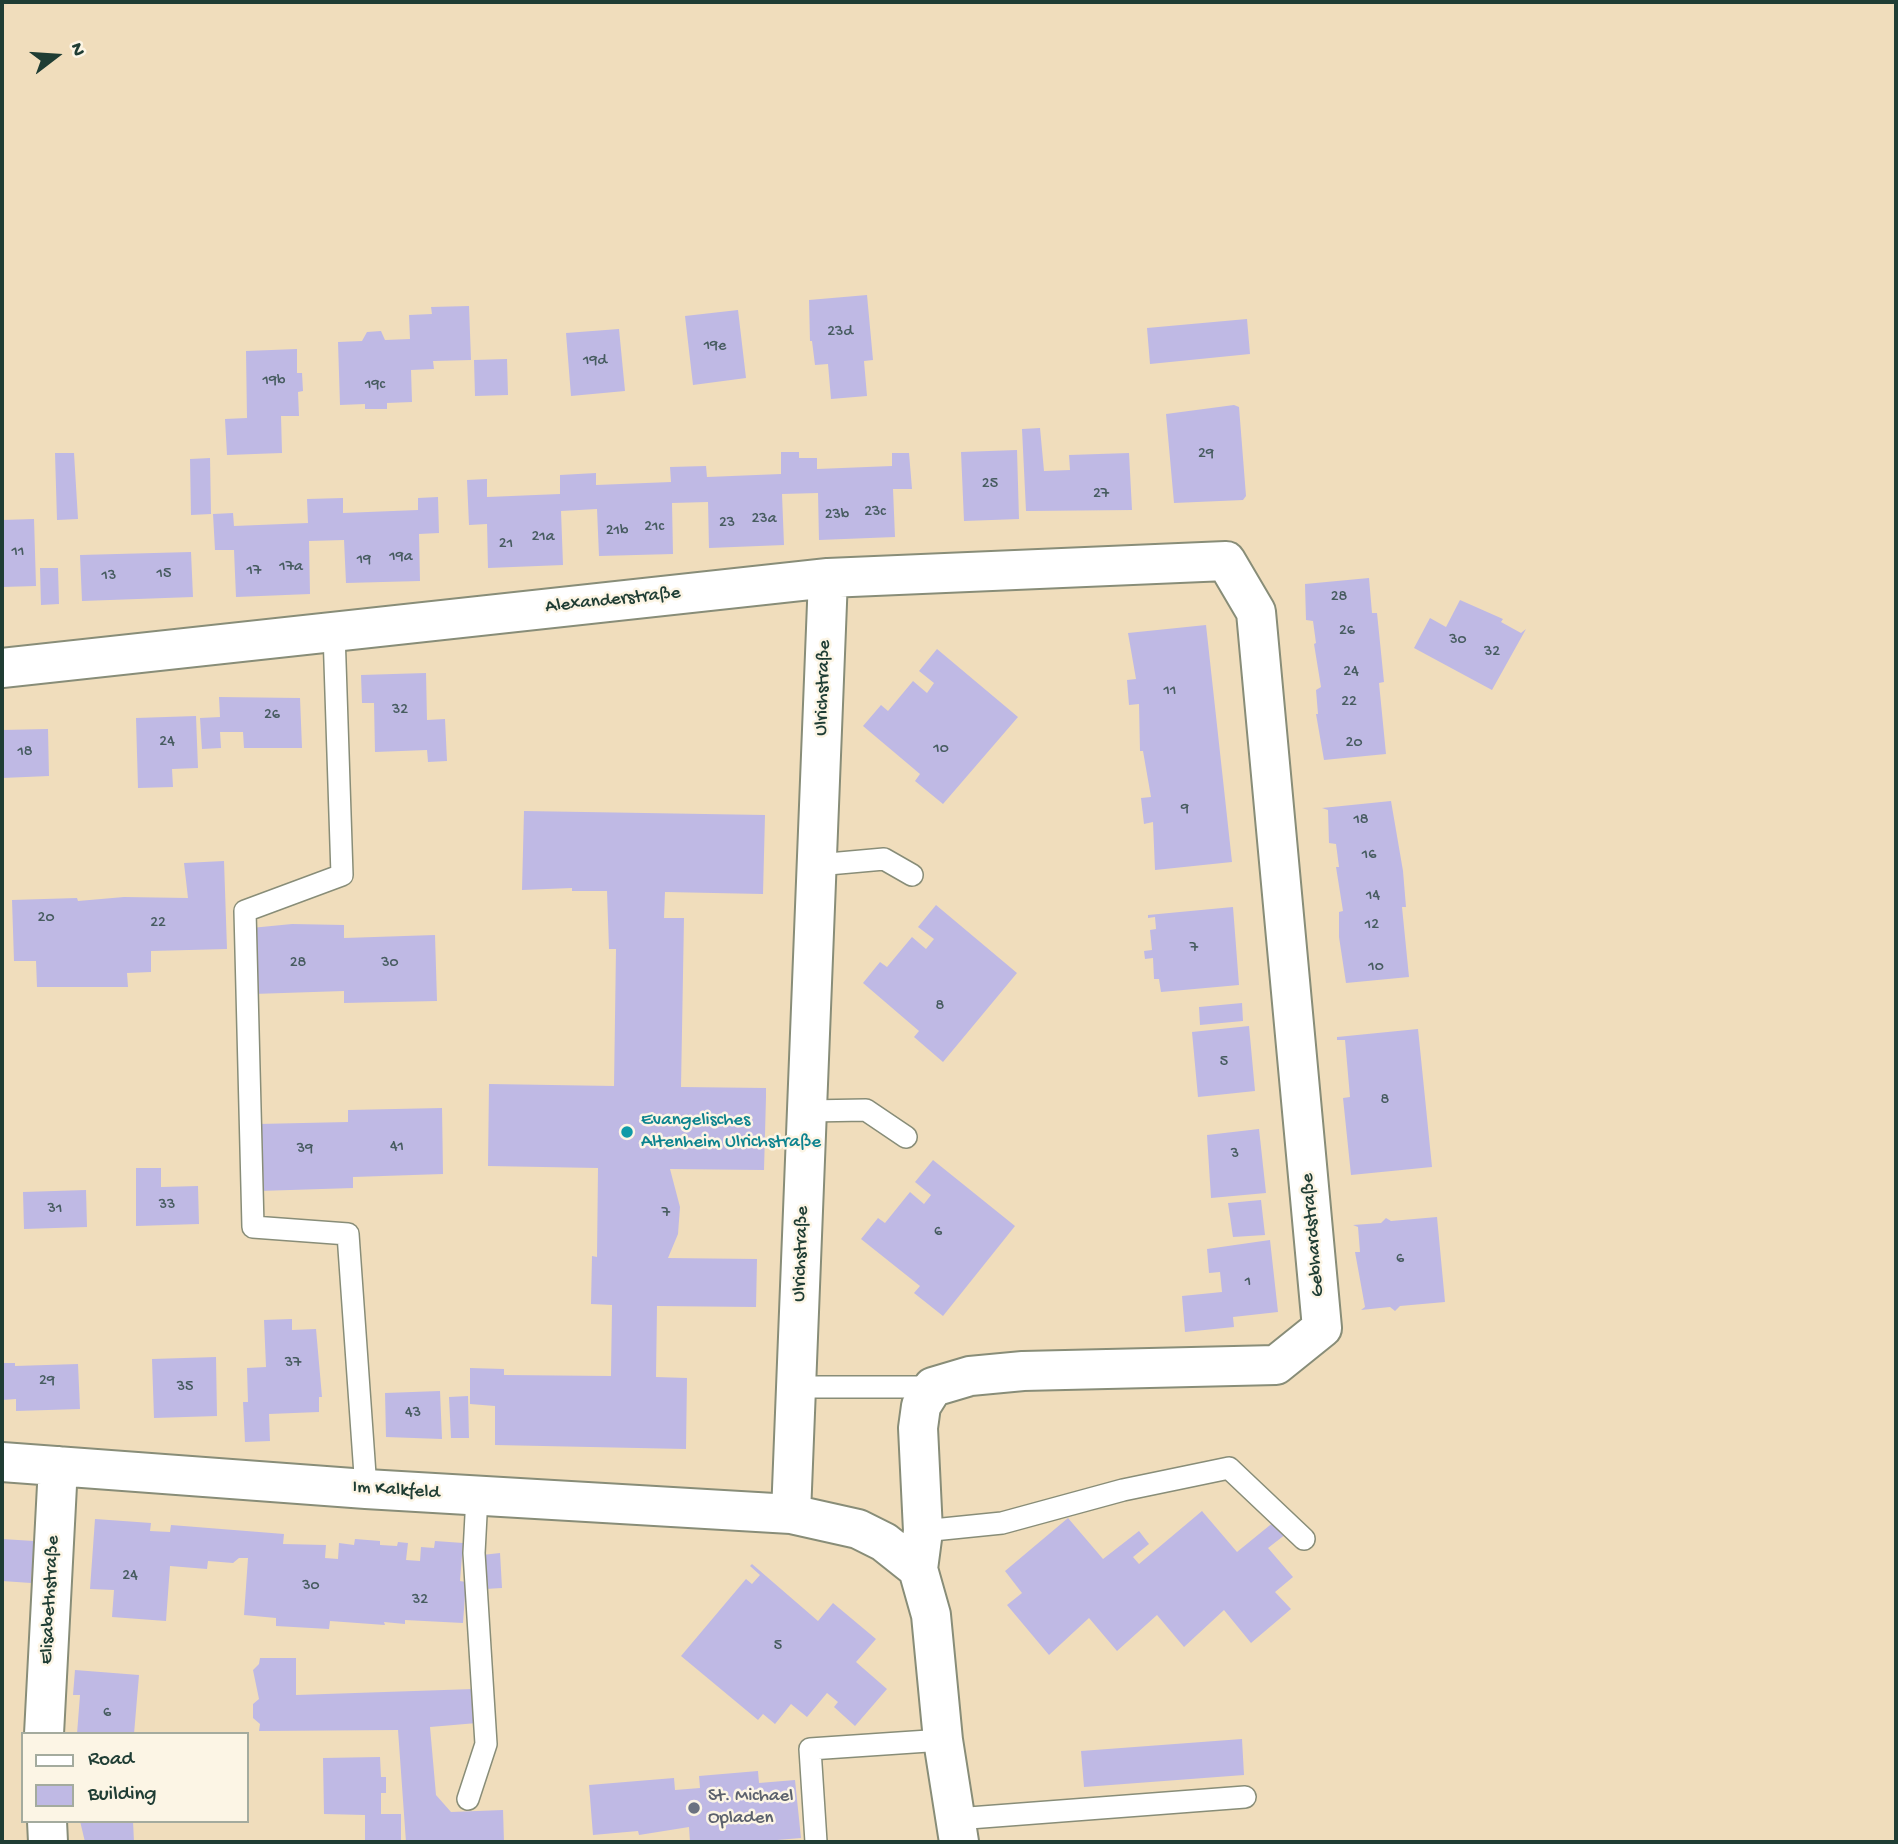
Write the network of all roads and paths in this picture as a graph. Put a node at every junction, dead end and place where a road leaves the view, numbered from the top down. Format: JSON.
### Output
{"nodes":[{"id":1,"x":1226,"y":561,"type":"joint"},
{"id":2,"x":828,"y":578,"type":"junction"},
{"id":3,"x":334,"y":632,"type":"junction"},
{"id":4,"x":2,"y":668,"type":"edge"},
{"id":5,"x":817,"y":865,"type":"junction"},
{"id":6,"x":912,"y":875,"type":"dead end"},
{"id":7,"x":808,"y":1111,"type":"junction"},
{"id":8,"x":906,"y":1137,"type":"dead end"},
{"id":9,"x":797,"y":1387,"type":"junction"},
{"id":10,"x":933,"y":1387,"type":"junction"},
{"id":11,"x":2,"y":1462,"type":"edge"},
{"id":12,"x":58,"y":1466,"type":"junction"},
{"id":13,"x":366,"y":1489,"type":"junction"},
{"id":14,"x":477,"y":1496,"type":"junction"},
{"id":15,"x":791,"y":1514,"type":"junction"},
{"id":16,"x":923,"y":1531,"type":"junction"},
{"id":17,"x":1304,"y":1539,"type":"dead end"},
{"id":18,"x":918,"y":1569,"type":"junction"},
{"id":19,"x":44,"y":1732,"type":"edge"},
{"id":20,"x":943,"y":1740,"type":"junction"},
{"id":21,"x":1245,"y":1797,"type":"dead end"},
{"id":22,"x":468,"y":1799,"type":"dead end"},
{"id":23,"x":47,"y":1823,"type":"edge"},
{"id":24,"x":957,"y":1830,"type":"edge"},
{"id":25,"x":48,"y":1842,"type":"edge"},
{"id":26,"x":816,"y":1842,"type":"edge"}],
"edges":[{"from":1,"to":2,"type":"street","name":"Alexanderstraße"},
{"from":1,"to":10,"type":"street","name":"Gebhardstraße"},
{"from":2,"to":3,"type":"street","name":"Alexanderstraße"},
{"from":2,"to":5,"type":"street","name":"Ulrichstraße"},
{"from":3,"to":4,"type":"street","name":"Alexanderstraße"},
{"from":3,"to":13,"type":"lane"},
{"from":5,"to":6,"type":"lane"},
{"from":5,"to":7,"type":"street","name":"Ulrichstraße"},
{"from":7,"to":8,"type":"lane"},
{"from":7,"to":9,"type":"street","name":"Ulrichstraße"},
{"from":9,"to":10,"type":"lane"},
{"from":9,"to":15,"type":"street","name":"Ulrichstraße"},
{"from":10,"to":16,"type":"street"},
{"from":11,"to":12,"type":"street","name":"Im Kalkfeld"},
{"from":12,"to":13,"type":"street","name":"Im Kalkfeld"},
{"from":12,"to":19,"type":"street","name":"Elisabethstraße"},
{"from":13,"to":14,"type":"street","name":"Im Kalkfeld"},
{"from":14,"to":15,"type":"street","name":"Im Kalkfeld"},
{"from":14,"to":22,"type":"lane"},
{"from":15,"to":18,"type":"street"},
{"from":16,"to":17,"type":"lane"},
{"from":16,"to":18,"type":"street"},
{"from":18,"to":20,"type":"street"},
{"from":20,"to":24,"type":"street"},
{"from":20,"to":26,"type":"lane"},
{"from":21,"to":24,"type":"lane"},
{"from":23,"to":25,"type":"street"}]}
